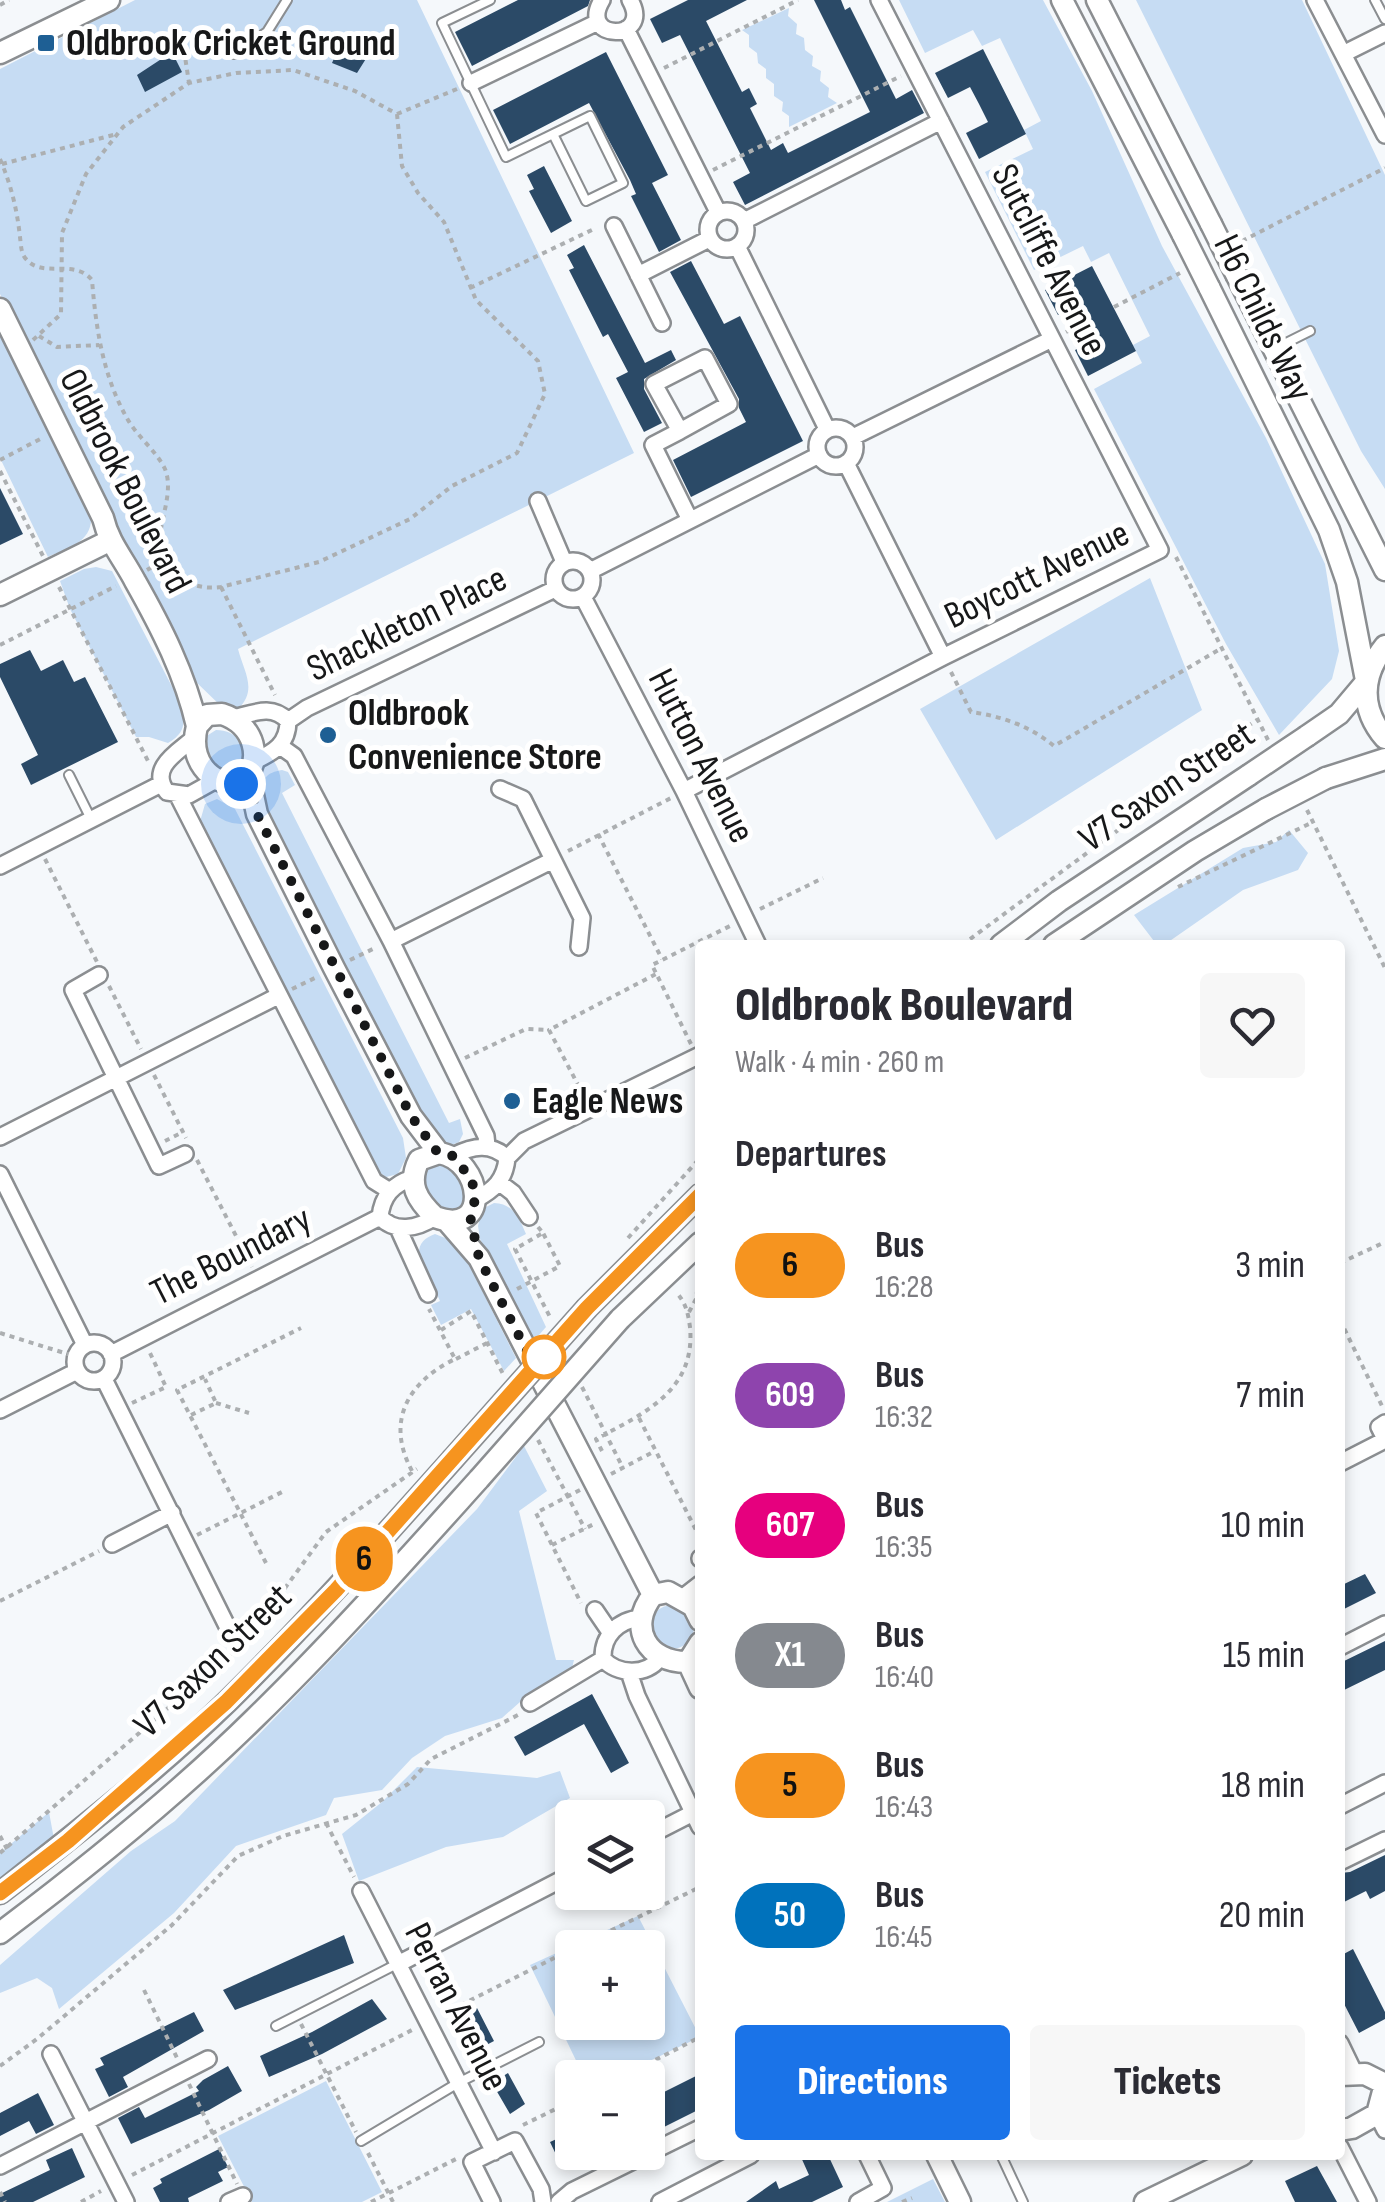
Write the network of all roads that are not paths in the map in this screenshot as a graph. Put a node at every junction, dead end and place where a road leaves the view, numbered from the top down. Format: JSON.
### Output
{"nodes":[{"id":1,"x":109,"y":0,"type":"edge"},
{"id":2,"x":287,"y":0,"type":"edge"},
{"id":3,"x":602,"y":0,"type":"edge"},
{"id":4,"x":880,"y":0,"type":"edge"},
{"id":5,"x":1062,"y":0,"type":"edge"},
{"id":6,"x":1097,"y":0,"type":"edge"},
{"id":7,"x":1316,"y":0,"type":"edge"},
{"id":8,"x":1376,"y":0,"type":"edge"},
{"id":9,"x":485,"y":1,"type":"edge"},
{"id":10,"x":637,"y":2,"type":"edge"},
{"id":11,"x":1385,"y":19,"type":"edge"},
{"id":12,"x":598,"y":22,"type":"junction"},
{"id":13,"x":626,"y":30,"type":"junction"},
{"id":14,"x":1385,"y":33,"type":"edge"},
{"id":15,"x":0,"y":53,"type":"edge"},
{"id":16,"x":234,"y":54,"type":"dead end"},
{"id":17,"x":1343,"y":54,"type":"junction"},
{"id":18,"x":470,"y":84,"type":"junction"},
{"id":19,"x":942,"y":122,"type":"junction"},
{"id":20,"x":553,"y":134,"type":"junction"},
{"id":21,"x":1385,"y":135,"type":"edge"},
{"id":22,"x":718,"y":212,"type":"junction"},
{"id":23,"x":744,"y":221,"type":"junction"},
{"id":24,"x":614,"y":226,"type":"road end"},
{"id":25,"x":709,"y":239,"type":"junction"},
{"id":26,"x":736,"y":246,"type":"junction"},
{"id":27,"x":638,"y":275,"type":"junction"},
{"id":28,"x":0,"y":309,"type":"edge"},
{"id":29,"x":662,"y":323,"type":"dead end"},
{"id":30,"x":1310,"y":331,"type":"dead end"},
{"id":31,"x":1052,"y":339,"type":"junction"},
{"id":32,"x":1274,"y":350,"type":"junction"},
{"id":33,"x":828,"y":429,"type":"junction"},
{"id":34,"x":680,"y":431,"type":"junction"},
{"id":35,"x":853,"y":438,"type":"junction"},
{"id":36,"x":818,"y":455,"type":"junction"},
{"id":37,"x":846,"y":463,"type":"junction"},
{"id":38,"x":538,"y":500,"type":"dead end"},
{"id":39,"x":690,"y":520,"type":"junction"},
{"id":40,"x":109,"y":540,"type":"junction"},
{"id":41,"x":1160,"y":550,"type":"joint"},
{"id":42,"x":564,"y":562,"type":"junction"},
{"id":43,"x":1385,"y":570,"type":"edge"},
{"id":44,"x":590,"y":571,"type":"junction"},
{"id":45,"x":555,"y":588,"type":"junction"},
{"id":46,"x":0,"y":595,"type":"edge"},
{"id":47,"x":583,"y":596,"type":"junction"},
{"id":48,"x":1385,"y":646,"type":"edge"},
{"id":49,"x":943,"y":657,"type":"junction"},
{"id":50,"x":1366,"y":681,"type":"junction"},
{"id":51,"x":188,"y":683,"type":"junction"},
{"id":52,"x":228,"y":716,"type":"junction"},
{"id":53,"x":288,"y":721,"type":"junction"},
{"id":54,"x":195,"y":732,"type":"junction"},
{"id":55,"x":1385,"y":738,"type":"edge"},
{"id":56,"x":280,"y":746,"type":"junction"},
{"id":57,"x":1385,"y":760,"type":"edge"},
{"id":58,"x":252,"y":768,"type":"junction"},
{"id":59,"x":69,"y":775,"type":"dead end"},
{"id":60,"x":221,"y":782,"type":"junction"},
{"id":61,"x":154,"y":788,"type":"junction"},
{"id":62,"x":500,"y":789,"type":"dead end"},
{"id":63,"x":684,"y":791,"type":"junction"},
{"id":64,"x":178,"y":796,"type":"junction"},
{"id":65,"x":257,"y":814,"type":"junction"},
{"id":66,"x":92,"y":820,"type":"junction"},
{"id":67,"x":553,"y":860,"type":"junction"},
{"id":68,"x":0,"y":866,"type":"edge"},
{"id":69,"x":756,"y":940,"type":"edge"},
{"id":70,"x":1008,"y":940,"type":"edge"},
{"id":71,"x":1062,"y":940,"type":"edge"},
{"id":72,"x":390,"y":941,"type":"junction"},
{"id":73,"x":580,"y":947,"type":"dead end"},
{"id":74,"x":98,"y":976,"type":"road end"},
{"id":75,"x":278,"y":996,"type":"junction"},
{"id":76,"x":695,"y":1058,"type":"edge"},
{"id":77,"x":115,"y":1080,"type":"junction"},
{"id":78,"x":0,"y":1137,"type":"edge"},
{"id":79,"x":487,"y":1146,"type":"junction"},
{"id":80,"x":188,"y":1148,"type":"road end"},
{"id":81,"x":507,"y":1158,"type":"junction"},
{"id":82,"x":431,"y":1162,"type":"junction"},
{"id":83,"x":0,"y":1174,"type":"edge"},
{"id":84,"x":500,"y":1182,"type":"junction"},
{"id":85,"x":390,"y":1191,"type":"junction"},
{"id":86,"x":695,"y":1200,"type":"edge"},
{"id":87,"x":472,"y":1208,"type":"junction"},
{"id":88,"x":380,"y":1217,"type":"junction"},
{"id":89,"x":529,"y":1217,"type":"road end"},
{"id":90,"x":441,"y":1219,"type":"junction"},
{"id":91,"x":398,"y":1228,"type":"junction"},
{"id":92,"x":695,"y":1247,"type":"edge"},
{"id":93,"x":479,"y":1258,"type":"junction"},
{"id":94,"x":428,"y":1294,"type":"road end"},
{"id":95,"x":112,"y":1354,"type":"junction"},
{"id":96,"x":79,"y":1357,"type":"junction"},
{"id":97,"x":104,"y":1379,"type":"junction"},
{"id":98,"x":0,"y":1410,"type":"edge"},
{"id":99,"x":1385,"y":1423,"type":"edge"},
{"id":100,"x":1385,"y":1440,"type":"edge"},
{"id":101,"x":1345,"y":1460,"type":"edge"},
{"id":102,"x":172,"y":1513,"type":"junction"},
{"id":103,"x":112,"y":1544,"type":"road end"},
{"id":104,"x":695,"y":1588,"type":"edge"},
{"id":105,"x":653,"y":1594,"type":"junction"},
{"id":106,"x":682,"y":1598,"type":"junction"},
{"id":107,"x":589,"y":1608,"type":"road end"},
{"id":108,"x":695,"y":1611,"type":"edge"},
{"id":109,"x":641,"y":1618,"type":"junction"},
{"id":110,"x":1385,"y":1624,"type":"edge"},
{"id":111,"x":228,"y":1628,"type":"dead end"},
{"id":112,"x":610,"y":1632,"type":"junction"},
{"id":113,"x":1345,"y":1644,"type":"edge"},
{"id":114,"x":695,"y":1651,"type":"edge"},
{"id":115,"x":660,"y":1658,"type":"junction"},
{"id":116,"x":603,"y":1660,"type":"junction"},
{"id":117,"x":688,"y":1662,"type":"junction"},
{"id":118,"x":630,"y":1672,"type":"junction"},
{"id":119,"x":695,"y":1677,"type":"edge"},
{"id":120,"x":530,"y":1703,"type":"road end"},
{"id":121,"x":1385,"y":1783,"type":"edge"},
{"id":122,"x":1345,"y":1803,"type":"edge"},
{"id":123,"x":695,"y":1818,"type":"edge"},
{"id":124,"x":695,"y":1820,"type":"edge"},
{"id":125,"x":665,"y":1830,"type":"edge"},
{"id":126,"x":1385,"y":1840,"type":"edge"},
{"id":127,"x":1345,"y":1860,"type":"edge"},
{"id":128,"x":555,"y":1883,"type":"edge"},
{"id":129,"x":360,"y":1890,"type":"road end"},
{"id":130,"x":0,"y":1893,"type":"edge"},
{"id":131,"x":0,"y":1933,"type":"edge"},
{"id":132,"x":398,"y":1964,"type":"junction"},
{"id":133,"x":276,"y":2026,"type":"dead end"},
{"id":134,"x":539,"y":2042,"type":"dead end"},
{"id":135,"x":51,"y":2054,"type":"dead end"},
{"id":136,"x":208,"y":2059,"type":"dead end"},
{"id":137,"x":1347,"y":2074,"type":"edge"},
{"id":138,"x":458,"y":2084,"type":"junction"},
{"id":139,"x":1385,"y":2084,"type":"edge"},
{"id":140,"x":86,"y":2122,"type":"junction"},
{"id":141,"x":1381,"y":2122,"type":"edge"},
{"id":142,"x":1345,"y":2129,"type":"edge"},
{"id":143,"x":695,"y":2130,"type":"edge"},
{"id":144,"x":361,"y":2141,"type":"road end"},
{"id":145,"x":494,"y":2152,"type":"junction"},
{"id":146,"x":1345,"y":2157,"type":"edge"},
{"id":147,"x":741,"y":2160,"type":"edge"},
{"id":148,"x":869,"y":2160,"type":"edge"},
{"id":149,"x":939,"y":2160,"type":"edge"},
{"id":150,"x":1003,"y":2160,"type":"edge"},
{"id":151,"x":1232,"y":2160,"type":"edge"},
{"id":152,"x":0,"y":2166,"type":"edge"},
{"id":153,"x":126,"y":2202,"type":"edge"},
{"id":154,"x":492,"y":2202,"type":"edge"},
{"id":155,"x":543,"y":2202,"type":"edge"},
{"id":156,"x":559,"y":2202,"type":"edge"},
{"id":157,"x":660,"y":2202,"type":"edge"},
{"id":158,"x":858,"y":2202,"type":"edge"},
{"id":159,"x":960,"y":2202,"type":"edge"},
{"id":160,"x":1023,"y":2202,"type":"edge"},
{"id":161,"x":1146,"y":2202,"type":"edge"},
{"id":162,"x":1368,"y":2202,"type":"edge"}],
"edges":[{"from":1,"to":15,"type":"street"},
{"from":2,"to":16,"type":"lane"},
{"from":3,"to":12,"type":"street"},
{"from":4,"to":19,"type":"street","name":"Sutcliffe Avenue"},
{"from":5,"to":50,"type":"street","name":"H6 Childs Way","bridge":true},
{"from":6,"to":32,"type":"street","name":"H6 Childs Way","bridge":true},
{"from":7,"to":17,"type":"street"},
{"from":8,"to":11,"type":"lane"},
{"from":9,"to":18,"type":"lane"},
{"from":10,"to":13,"type":"street"},
{"from":12,"to":13,"type":"street"},
{"from":12,"to":18,"type":"street"},
{"from":13,"to":22,"type":"street"},
{"from":14,"to":17,"type":"street"},
{"from":17,"to":21,"type":"street"},
{"from":18,"to":20,"type":"lane"},
{"from":19,"to":23,"type":"street"},
{"from":19,"to":31,"type":"street","name":"Sutcliffe Avenue"},
{"from":20,"to":20,"type":"lane"},
{"from":22,"to":23,"type":"street"},
{"from":22,"to":25,"type":"street"},
{"from":23,"to":26,"type":"street"},
{"from":24,"to":27,"type":"street"},
{"from":25,"to":26,"type":"street"},
{"from":25,"to":27,"type":"street"},
{"from":26,"to":33,"type":"street"},
{"from":27,"to":29,"type":"street"},
{"from":28,"to":40,"type":"street","name":"Oldbrook Boulevard"},
{"from":30,"to":32,"type":"lane"},
{"from":31,"to":35,"type":"street"},
{"from":31,"to":41,"type":"street","name":"Sutcliffe Avenue"},
{"from":32,"to":43,"type":"street","name":"H6 Childs Way"},
{"from":33,"to":35,"type":"street"},
{"from":33,"to":36,"type":"street"},
{"from":34,"to":34,"type":"street"},
{"from":34,"to":39,"type":"street"},
{"from":35,"to":37,"type":"street"},
{"from":36,"to":37,"type":"street"},
{"from":36,"to":39,"type":"street"},
{"from":37,"to":49,"type":"street","name":"Boycott Avenue"},
{"from":38,"to":42,"type":"street"},
{"from":39,"to":44,"type":"street"},
{"from":40,"to":46,"type":"street"},
{"from":40,"to":51,"type":"street","name":"Oldbrook Boulevard"},
{"from":41,"to":49,"type":"street","name":"Boycott Avenue"},
{"from":42,"to":44,"type":"street"},
{"from":42,"to":45,"type":"street"},
{"from":44,"to":47,"type":"street"},
{"from":45,"to":47,"type":"street"},
{"from":45,"to":53,"type":"street","name":"Shackleton Place"},
{"from":47,"to":63,"type":"street","name":"Hutton Avenue"},
{"from":48,"to":50,"type":"street","name":"V7 Saxon Street"},
{"from":49,"to":63,"type":"street","name":"Boycott Avenue"},
{"from":50,"to":55,"type":"street","name":"H6 Childs Way"},
{"from":50,"to":70,"type":"street","name":"V7 Saxon Street","bridge":true},
{"from":51,"to":52,"type":"street","name":"Oldbrook Boulevard"},
{"from":51,"to":54,"type":"street","name":"Oldbrook Boulevard"},
{"from":52,"to":53,"type":"street"},
{"from":52,"to":54,"type":"street"},
{"from":52,"to":58,"type":"street","name":"Oldbrook Boulevard"},
{"from":53,"to":56,"type":"street"},
{"from":54,"to":60,"type":"street","name":"Oldbrook Boulevard"},
{"from":54,"to":61,"type":"street"},
{"from":56,"to":58,"type":"street"},
{"from":56,"to":72,"type":"street"},
{"from":57,"to":71,"type":"street","name":"V7 Saxon Street","bridge":true},
{"from":58,"to":60,"type":"street"},
{"from":58,"to":65,"type":"street","name":"Oldbrook Boulevard"},
{"from":59,"to":66,"type":"lane"},
{"from":60,"to":64,"type":"street"},
{"from":60,"to":65,"type":"street","name":"Oldbrook Boulevard"},
{"from":61,"to":64,"type":"street"},
{"from":61,"to":66,"type":"street"},
{"from":62,"to":67,"type":"street"},
{"from":63,"to":69,"type":"street","name":"Hutton Avenue"},
{"from":64,"to":75,"type":"street"},
{"from":65,"to":82,"type":"street","name":"Oldbrook Boulevard"},
{"from":66,"to":68,"type":"street"},
{"from":67,"to":72,"type":"street"},
{"from":67,"to":73,"type":"street"},
{"from":72,"to":79,"type":"street"},
{"from":74,"to":77,"type":"street"},
{"from":75,"to":77,"type":"street"},
{"from":75,"to":85,"type":"street"},
{"from":76,"to":81,"type":"street"},
{"from":77,"to":78,"type":"street"},
{"from":77,"to":80,"type":"street"},
{"from":79,"to":81,"type":"street"},
{"from":79,"to":82,"type":"street"},
{"from":81,"to":84,"type":"street"},
{"from":82,"to":85,"type":"street"},
{"from":82,"to":87,"type":"street","name":"Oldbrook Boulevard"},
{"from":82,"to":90,"type":"street","name":"Oldbrook Boulevard"},
{"from":83,"to":96,"type":"street"},
{"from":84,"to":87,"type":"street"},
{"from":84,"to":89,"type":"street"},
{"from":85,"to":88,"type":"street"},
{"from":86,"to":130,"type":"street","name":"V7 Saxon Street","bridge":true},
{"from":87,"to":90,"type":"street"},
{"from":87,"to":93,"type":"street","name":"Oldbrook Boulevard"},
{"from":88,"to":91,"type":"street"},
{"from":88,"to":95,"type":"street","name":"The Boundary"},
{"from":90,"to":91,"type":"street"},
{"from":90,"to":93,"type":"street","name":"Oldbrook Boulevard"},
{"from":91,"to":94,"type":"street"},
{"from":92,"to":131,"type":"street","name":"V7 Saxon Street","bridge":true},
{"from":93,"to":105,"type":"street","name":"Oldbrook Boulevard"},
{"from":95,"to":96,"type":"street"},
{"from":95,"to":97,"type":"street"},
{"from":96,"to":97,"type":"street"},
{"from":96,"to":98,"type":"street"},
{"from":97,"to":102,"type":"street"},
{"from":99,"to":100,"type":"street"},
{"from":100,"to":101,"type":"street"},
{"from":102,"to":103,"type":"street"},
{"from":102,"to":111,"type":"street"},
{"from":104,"to":106,"type":"street"},
{"from":105,"to":106,"type":"street"},
{"from":105,"to":109,"type":"street"},
{"from":106,"to":108,"type":"street"},
{"from":107,"to":112,"type":"street"},
{"from":109,"to":112,"type":"street"},
{"from":109,"to":115,"type":"street"},
{"from":110,"to":113,"type":"street"},
{"from":112,"to":116,"type":"street"},
{"from":114,"to":117,"type":"street"},
{"from":115,"to":117,"type":"street"},
{"from":115,"to":118,"type":"street"},
{"from":116,"to":118,"type":"street"},
{"from":116,"to":120,"type":"street"},
{"from":117,"to":119,"type":"street"},
{"from":118,"to":123,"type":"street"},
{"from":121,"to":122,"type":"street"},
{"from":124,"to":125,"type":"street"},
{"from":126,"to":127,"type":"street"},
{"from":128,"to":132,"type":"street"},
{"from":129,"to":132,"type":"street","name":"Perran Avenue"},
{"from":132,"to":133,"type":"lane"},
{"from":132,"to":138,"type":"street","name":"Perran Avenue"},
{"from":134,"to":138,"type":"lane"},
{"from":135,"to":140,"type":"street"},
{"from":136,"to":140,"type":"street"},
{"from":137,"to":139,"type":"street"},
{"from":138,"to":144,"type":"lane"},
{"from":138,"to":145,"type":"street","name":"Perran Avenue"},
{"from":139,"to":141,"type":"street"},
{"from":140,"to":152,"type":"street"},
{"from":140,"to":153,"type":"street"},
{"from":141,"to":142,"type":"street"},
{"from":143,"to":156,"type":"street"},
{"from":145,"to":154,"type":"street","name":"Perran Avenue"},
{"from":145,"to":155,"type":"street","name":"Perran Avenue"},
{"from":146,"to":162,"type":"street"},
{"from":147,"to":157,"type":"street"},
{"from":148,"to":158,"type":"street"},
{"from":149,"to":159,"type":"street"},
{"from":150,"to":160,"type":"lane"},
{"from":151,"to":161,"type":"street"}]}
